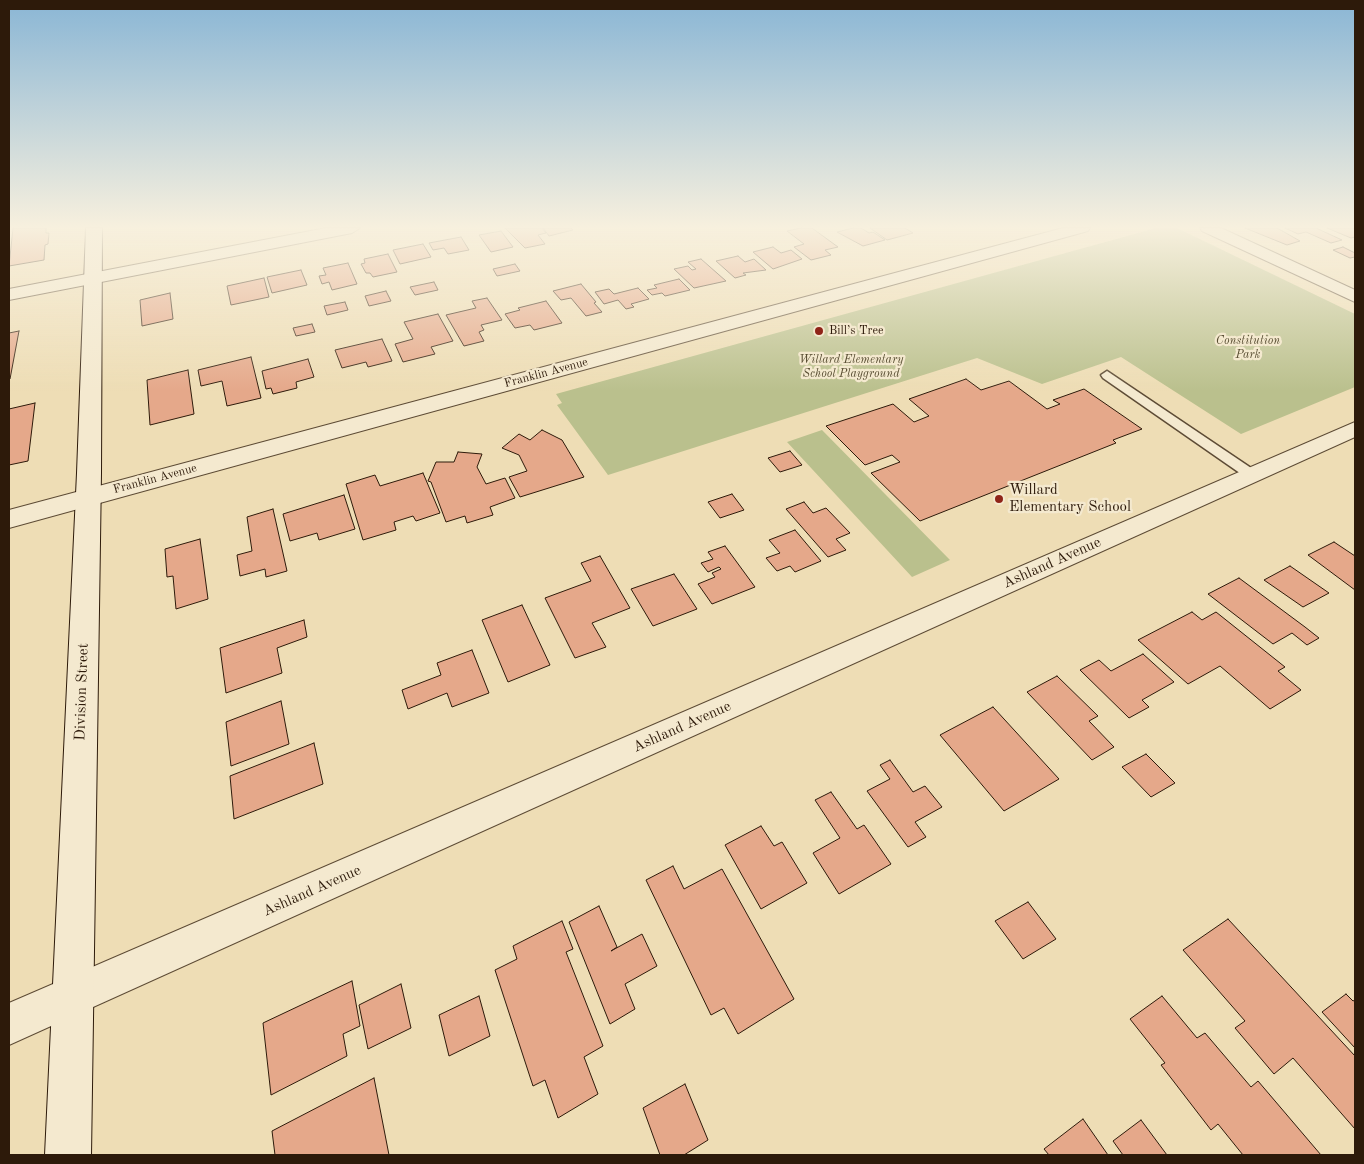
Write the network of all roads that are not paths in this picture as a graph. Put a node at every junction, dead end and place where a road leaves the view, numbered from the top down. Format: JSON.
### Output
{"nodes":[{"id":1,"x":76,"y":282,"type":"edge"},
{"id":2,"x":93,"y":282,"type":"edge"},
{"id":3,"x":881,"y":282,"type":"edge"},
{"id":4,"x":1324,"y":282,"type":"edge"},
{"id":5,"x":9,"y":295,"type":"edge"},
{"id":6,"x":1355,"y":297,"type":"edge"},
{"id":7,"x":1106,"y":375,"type":"dead end"},
{"id":8,"x":1355,"y":429,"type":"edge"},
{"id":9,"x":1252,"y":475,"type":"junction"},
{"id":10,"x":88,"y":497,"type":"junction"},
{"id":11,"x":9,"y":519,"type":"edge"},
{"id":12,"x":71,"y":997,"type":"junction"},
{"id":13,"x":9,"y":1024,"type":"edge"},
{"id":14,"x":68,"y":1155,"type":"edge"}],
"edges":[{"from":1,"to":5,"type":"street"},
{"from":2,"to":10,"type":"street","name":"Division Street"},
{"from":3,"to":10,"type":"street","name":"Franklin Avenue"},
{"from":4,"to":6,"type":"street"},
{"from":7,"to":9,"type":"lane"},
{"from":8,"to":9,"type":"street","name":"Ashland Avenue"},
{"from":9,"to":12,"type":"street","name":"Ashland Avenue"},
{"from":10,"to":11,"type":"street","name":"Franklin Avenue"},
{"from":10,"to":12,"type":"street","name":"Division Street"},
{"from":12,"to":13,"type":"street","name":"Ashland Avenue"},
{"from":12,"to":14,"type":"street","name":"Division Street"}]}
